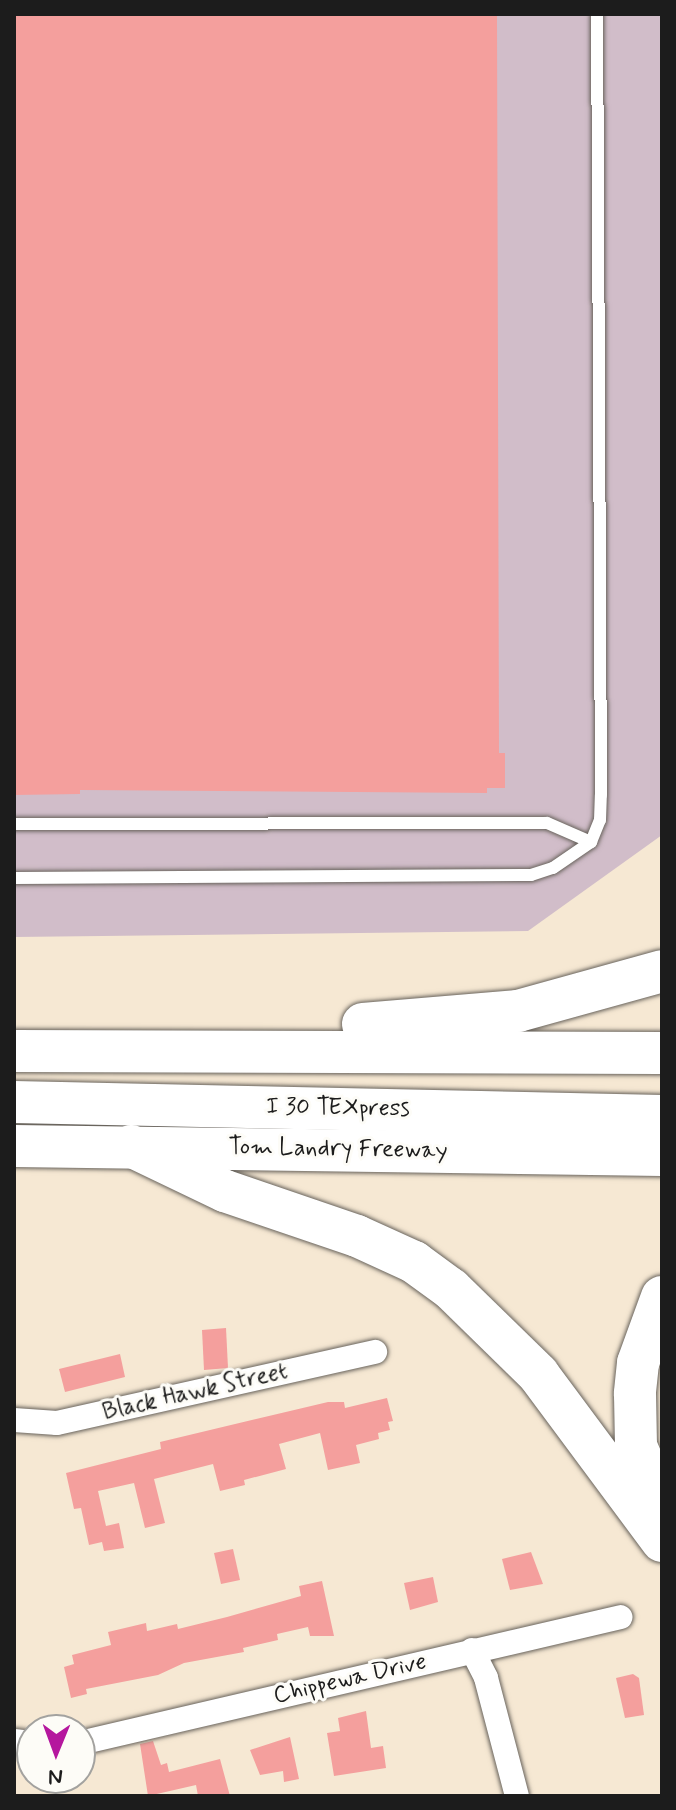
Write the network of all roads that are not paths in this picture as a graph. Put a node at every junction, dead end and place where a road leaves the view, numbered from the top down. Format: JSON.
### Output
{"nodes":[{"id":1,"x":597,"y":14,"type":"edge"},
{"id":2,"x":14,"y":824,"type":"edge"},
{"id":3,"x":591,"y":842,"type":"junction"},
{"id":4,"x":14,"y":878,"type":"edge"},
{"id":5,"x":662,"y":971,"type":"edge"},
{"id":6,"x":14,"y":1051,"type":"edge"},
{"id":7,"x":117,"y":1051,"type":"junction"},
{"id":8,"x":662,"y":1053,"type":"edge"},
{"id":9,"x":14,"y":1102,"type":"edge"},
{"id":10,"x":662,"y":1116,"type":"edge"},
{"id":11,"x":14,"y":1146,"type":"edge"},
{"id":12,"x":131,"y":1146,"type":"junction"},
{"id":13,"x":662,"y":1155,"type":"edge"},
{"id":14,"x":662,"y":1297,"type":"edge"},
{"id":15,"x":375,"y":1352,"type":"dead end"},
{"id":16,"x":14,"y":1420,"type":"edge"},
{"id":17,"x":662,"y":1507,"type":"edge"},
{"id":18,"x":662,"y":1541,"type":"edge"},
{"id":19,"x":621,"y":1617,"type":"dead end"},
{"id":20,"x":472,"y":1650,"type":"junction"},
{"id":21,"x":96,"y":1739,"type":"edge"},
{"id":22,"x":517,"y":1796,"type":"edge"}],
"edges":[{"from":1,"to":3,"type":"lane"},
{"from":2,"to":3,"type":"lane"},
{"from":3,"to":4,"type":"lane"},
{"from":5,"to":7,"type":"highway"},
{"from":6,"to":7,"type":"highway"},
{"from":7,"to":8,"type":"highway"},
{"from":9,"to":10,"type":"highway","name":"I 30 TEXpress"},
{"from":11,"to":12,"type":"highway","name":"Tom Landry Freeway"},
{"from":12,"to":13,"type":"highway","name":"Tom Landry Freeway"},
{"from":12,"to":18,"type":"highway"},
{"from":14,"to":17,"type":"highway"},
{"from":15,"to":16,"type":"street","name":"Black Hawk Street"},
{"from":19,"to":20,"type":"street","name":"Chippewa Drive"},
{"from":20,"to":21,"type":"street","name":"Chippewa Drive"},
{"from":20,"to":22,"type":"street"}]}
